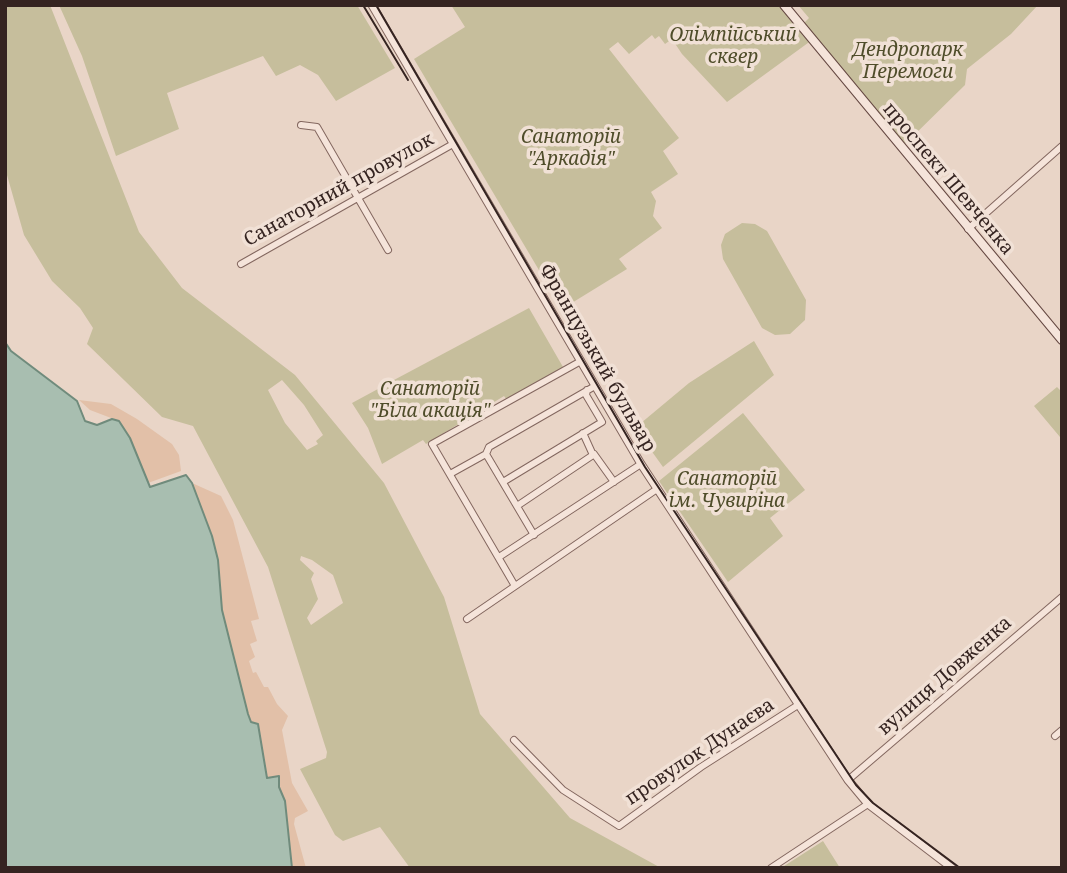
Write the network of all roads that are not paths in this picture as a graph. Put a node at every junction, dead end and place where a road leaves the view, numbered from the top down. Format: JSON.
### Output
{"nodes":[{"id":1,"x":372,"y":5,"type":"edge"},
{"id":2,"x":784,"y":5,"type":"edge"},
{"id":3,"x":301,"y":125,"type":"dead end"},
{"id":4,"x":453,"y":144,"type":"junction"},
{"id":5,"x":1062,"y":146,"type":"edge"},
{"id":6,"x":357,"y":199,"type":"junction"},
{"id":7,"x":968,"y":229,"type":"junction"},
{"id":8,"x":387,"y":250,"type":"dead end"},
{"id":9,"x":241,"y":264,"type":"dead end"},
{"id":10,"x":1062,"y":340,"type":"edge"},
{"id":11,"x":581,"y":361,"type":"junction"},
{"id":12,"x":595,"y":386,"type":"junction"},
{"id":13,"x":587,"y":390,"type":"junction"},
{"id":14,"x":583,"y":433,"type":"junction"},
{"id":15,"x":486,"y":454,"type":"junction"},
{"id":16,"x":594,"y":454,"type":"junction"},
{"id":17,"x":641,"y":464,"type":"junction"},
{"id":18,"x":450,"y":474,"type":"junction"},
{"id":19,"x":503,"y":482,"type":"junction"},
{"id":20,"x":614,"y":482,"type":"junction"},
{"id":21,"x":657,"y":489,"type":"junction"},
{"id":22,"x":517,"y":506,"type":"junction"},
{"id":23,"x":534,"y":535,"type":"junction"},
{"id":24,"x":499,"y":557,"type":"junction"},
{"id":25,"x":515,"y":586,"type":"junction"},
{"id":26,"x":1062,"y":597,"type":"edge"},
{"id":27,"x":467,"y":619,"type":"dead end"},
{"id":28,"x":798,"y":705,"type":"junction"},
{"id":29,"x":1062,"y":730,"type":"edge"},
{"id":30,"x":1055,"y":736,"type":"dead end"},
{"id":31,"x":514,"y":740,"type":"dead end"},
{"id":32,"x":848,"y":780,"type":"junction"},
{"id":33,"x":868,"y":804,"type":"junction"},
{"id":34,"x":771,"y":868,"type":"edge"},
{"id":35,"x":952,"y":868,"type":"edge"}],
"edges":[{"from":1,"to":4,"type":"street","name":"Французький бульвар"},
{"from":2,"to":7,"type":"main road","name":"проспект Шевченка"},
{"from":3,"to":6,"type":"street"},
{"from":4,"to":6,"type":"street","name":"Санаторний провулок"},
{"from":4,"to":11,"type":"street","name":"Французький бульвар"},
{"from":5,"to":7,"type":"street"},
{"from":6,"to":8,"type":"street"},
{"from":6,"to":9,"type":"street","name":"Санаторний провулок"},
{"from":7,"to":10,"type":"main road","name":"проспект Шевченка"},
{"from":11,"to":12,"type":"street","name":"Французький бульвар"},
{"from":11,"to":18,"type":"street"},
{"from":12,"to":13,"type":"street"},
{"from":12,"to":17,"type":"street","name":"Французький бульвар"},
{"from":13,"to":14,"type":"street"},
{"from":13,"to":15,"type":"street"},
{"from":14,"to":16,"type":"street"},
{"from":14,"to":19,"type":"street"},
{"from":15,"to":18,"type":"street"},
{"from":15,"to":19,"type":"street"},
{"from":16,"to":20,"type":"street"},
{"from":16,"to":22,"type":"street"},
{"from":17,"to":20,"type":"street"},
{"from":17,"to":21,"type":"street","name":"Французький бульвар"},
{"from":18,"to":24,"type":"street"},
{"from":19,"to":22,"type":"street"},
{"from":20,"to":23,"type":"street"},
{"from":21,"to":25,"type":"street"},
{"from":21,"to":28,"type":"street","name":"Французький бульвар"},
{"from":22,"to":23,"type":"street"},
{"from":23,"to":24,"type":"street"},
{"from":24,"to":25,"type":"street"},
{"from":25,"to":27,"type":"street"},
{"from":26,"to":32,"type":"street","name":"вулиця Довженка"},
{"from":28,"to":31,"type":"street","name":"провулок Дунаєва"},
{"from":28,"to":32,"type":"street","name":"Французький бульвар"},
{"from":29,"to":30,"type":"street"},
{"from":32,"to":33,"type":"street","name":"Французький бульвар"},
{"from":33,"to":34,"type":"street"},
{"from":33,"to":35,"type":"street","name":"Французький бульвар"}]}
